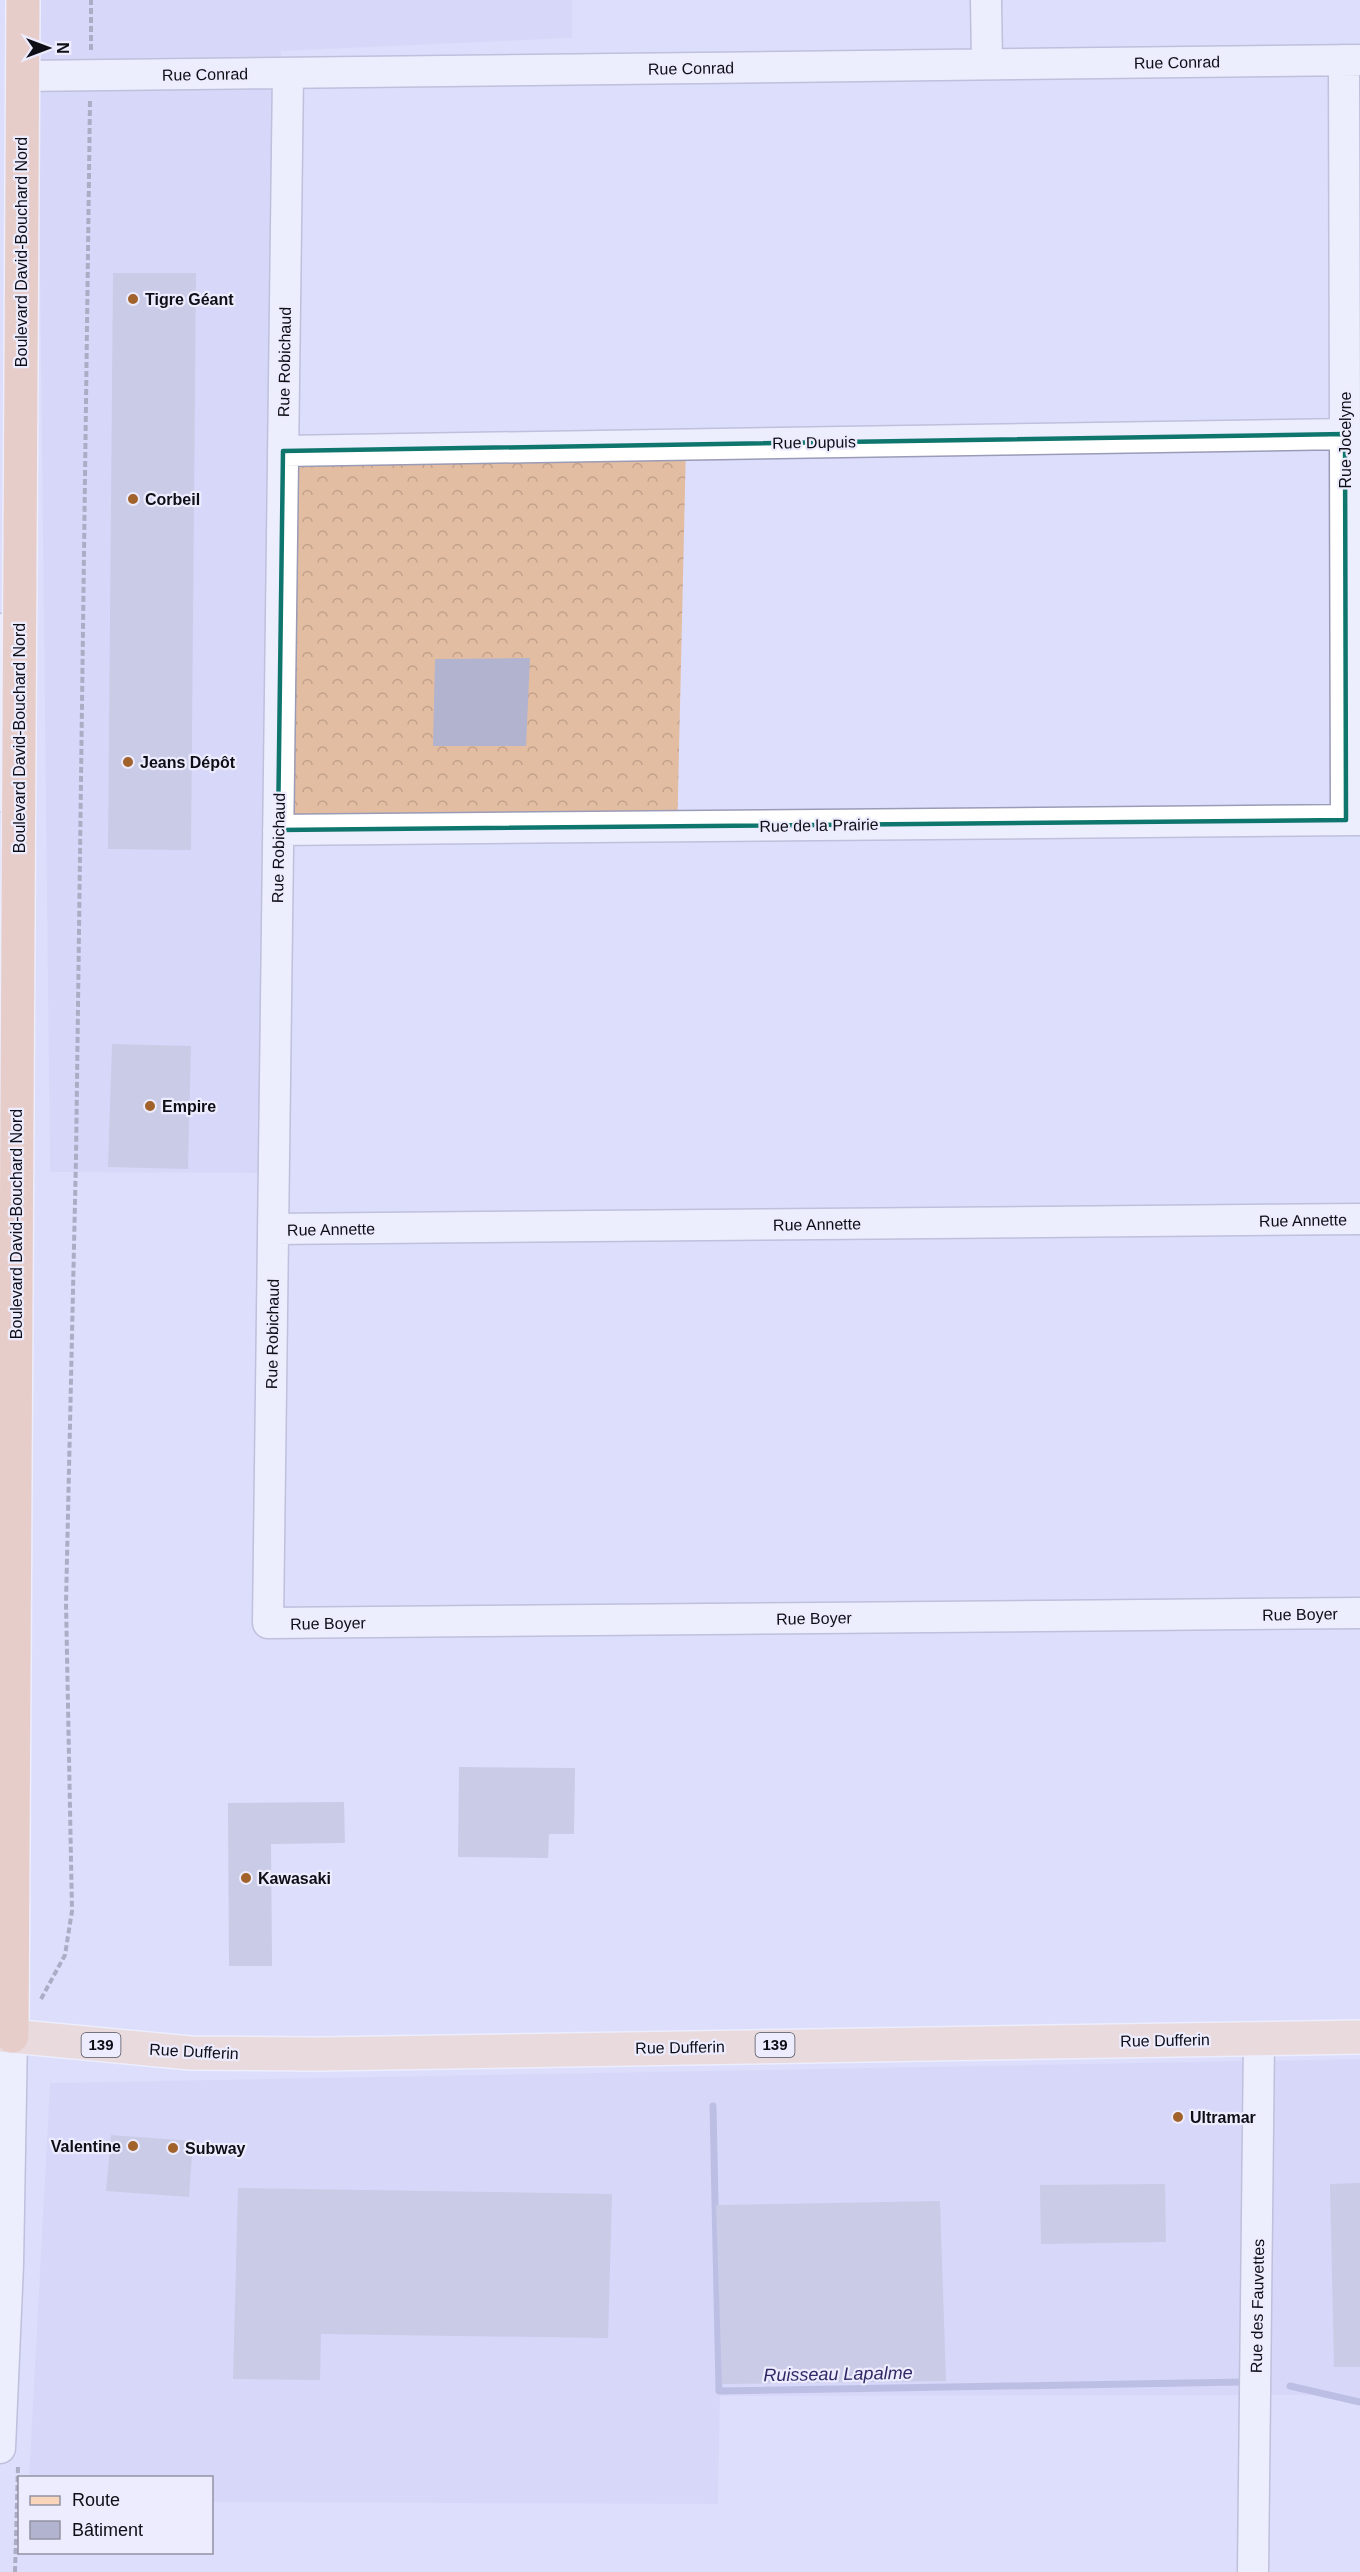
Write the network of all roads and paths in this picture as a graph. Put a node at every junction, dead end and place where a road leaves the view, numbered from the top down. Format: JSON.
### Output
{"nodes":[{"id":1,"x":23,"y":0,"type":"edge"},
{"id":2,"x":91,"y":0,"type":"edge"},
{"id":3,"x":986,"y":0,"type":"edge"},
{"id":4,"x":1352,"y":60,"type":"edge"},
{"id":5,"x":987,"y":64,"type":"junction"},
{"id":6,"x":288,"y":73,"type":"junction"},
{"id":7,"x":22,"y":76,"type":"junction"},
{"id":8,"x":91,"y":76,"type":"junction"},
{"id":9,"x":1345,"y":434,"type":"junction"},
{"id":10,"x":283,"y":451,"type":"junction"},
{"id":11,"x":0,"y":629,"type":"edge"},
{"id":12,"x":0,"y":796,"type":"edge"},
{"id":13,"x":1353,"y":820,"type":"edge"},
{"id":14,"x":278,"y":830,"type":"junction"},
{"id":15,"x":0,"y":1152,"type":"edge"},
{"id":16,"x":1360,"y":1219,"type":"edge"},
{"id":17,"x":273,"y":1229,"type":"junction"},
{"id":18,"x":16,"y":1357,"type":"junction"},
{"id":19,"x":1360,"y":1613,"type":"edge"},
{"id":20,"x":268,"y":1623,"type":"joint"},
{"id":21,"x":6,"y":2036,"type":"edge"},
{"id":22,"x":1360,"y":2037,"type":"edge"},
{"id":23,"x":1259,"y":2039,"type":"junction"},
{"id":24,"x":9,"y":2456,"type":"edge"},
{"id":25,"x":15,"y":2572,"type":"edge"},
{"id":26,"x":1253,"y":2572,"type":"edge"}],
"edges":[{"from":1,"to":7,"type":"highway","name":"Boulevard David-Bouchard Nord"},
{"from":2,"to":8,"type":"path"},
{"from":3,"to":5,"type":"street"},
{"from":4,"to":5,"type":"street","name":"Rue Conrad"},
{"from":4,"to":9,"type":"street","name":"Rue Jocelyne"},
{"from":5,"to":6,"type":"street","name":"Rue Conrad"},
{"from":6,"to":8,"type":"street","name":"Rue Conrad"},
{"from":6,"to":10,"type":"street","name":"Rue Robichaud"},
{"from":7,"to":8,"type":"street","name":"Rue Conrad"},
{"from":7,"to":18,"type":"highway","name":"Boulevard David-Bouchard Nord"},
{"from":8,"to":21,"type":"path"},
{"from":9,"to":10,"type":"street","name":"Rue Dupuis"},
{"from":9,"to":13,"type":"street","name":"Rue Jocelyne"},
{"from":10,"to":14,"type":"street","name":"Rue Robichaud"},
{"from":11,"to":12,"type":"street"},
{"from":13,"to":14,"type":"street","name":"Rue de la Prairie"},
{"from":14,"to":17,"type":"street","name":"Rue Robichaud"},
{"from":15,"to":18,"type":"street"},
{"from":16,"to":17,"type":"street","name":"Rue Annette"},
{"from":17,"to":20,"type":"street","name":"Rue Robichaud"},
{"from":18,"to":21,"type":"highway","name":"Boulevard David-Bouchard Nord"},
{"from":19,"to":20,"type":"street","name":"Rue Boyer"},
{"from":21,"to":23,"type":"main road","name":"Rue Dufferin","number":"139"},
{"from":21,"to":24,"type":"street","name":"Boulevard David-Bouchard Nord"},
{"from":22,"to":23,"type":"main road","name":"Rue Dufferin","number":"139"},
{"from":23,"to":26,"type":"street","name":"Rue des Fauvettes"},
{"from":24,"to":25,"type":"path"}]}
